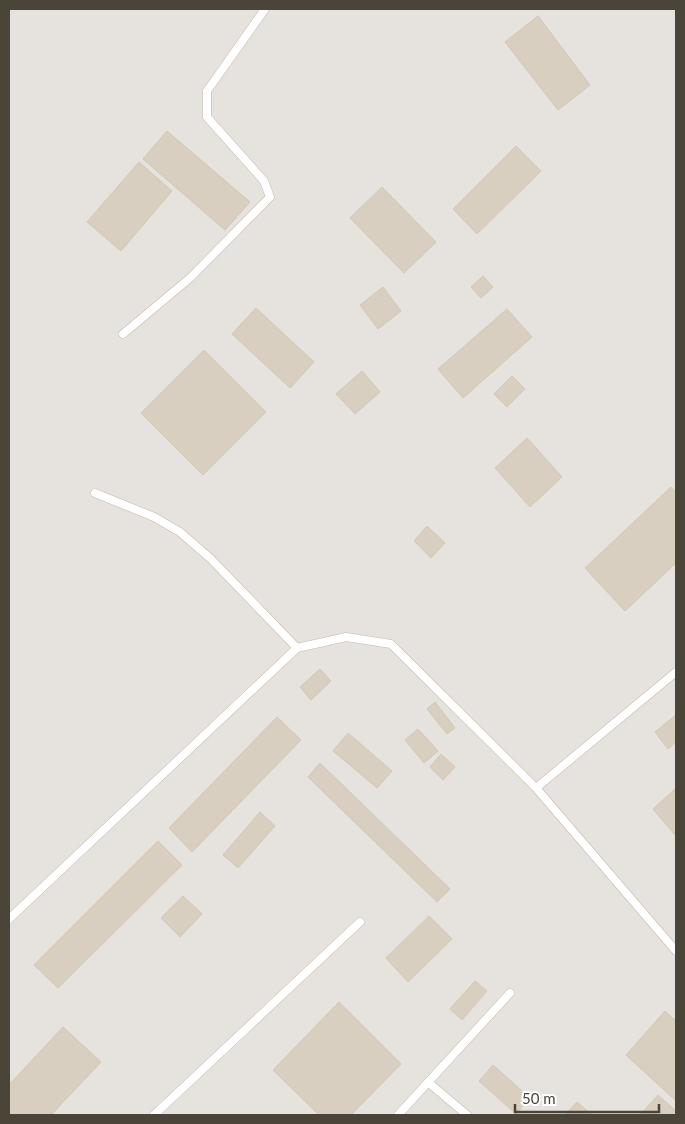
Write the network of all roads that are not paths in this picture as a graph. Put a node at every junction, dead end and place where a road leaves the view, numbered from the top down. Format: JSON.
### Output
{"nodes":[{"id":1,"x":265,"y":9,"type":"edge"},
{"id":2,"x":123,"y":334,"type":"dead end"},
{"id":3,"x":95,"y":493,"type":"dead end"},
{"id":4,"x":297,"y":648,"type":"junction"},
{"id":5,"x":676,"y":672,"type":"edge"},
{"id":6,"x":536,"y":788,"type":"junction"},
{"id":7,"x":9,"y":919,"type":"edge"},
{"id":8,"x":360,"y":922,"type":"dead end"},
{"id":9,"x":676,"y":951,"type":"edge"},
{"id":10,"x":510,"y":993,"type":"dead end"},
{"id":11,"x":428,"y":1083,"type":"junction"},
{"id":12,"x":154,"y":1115,"type":"edge"},
{"id":13,"x":398,"y":1115,"type":"edge"},
{"id":14,"x":467,"y":1115,"type":"edge"}],
"edges":[{"from":1,"to":2,"type":"lane"},
{"from":3,"to":4,"type":"lane"},
{"from":4,"to":6,"type":"lane"},
{"from":4,"to":7,"type":"lane"},
{"from":5,"to":6,"type":"lane"},
{"from":6,"to":9,"type":"lane"},
{"from":8,"to":12,"type":"lane"},
{"from":10,"to":11,"type":"lane"},
{"from":11,"to":13,"type":"lane"},
{"from":11,"to":14,"type":"lane"}]}
